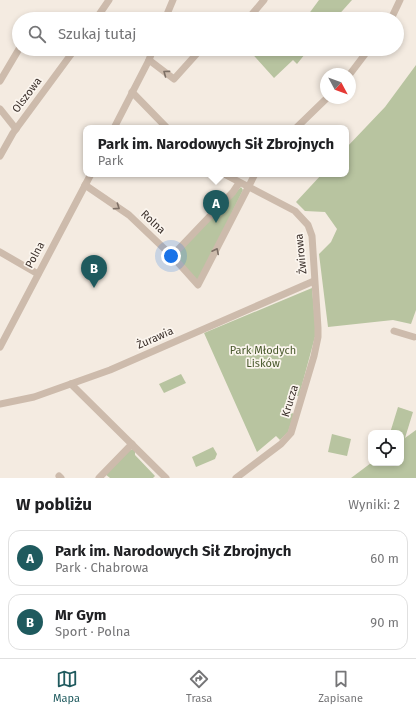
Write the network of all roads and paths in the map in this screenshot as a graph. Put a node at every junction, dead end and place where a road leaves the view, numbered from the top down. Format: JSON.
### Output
{"nodes":[{"id":1,"x":109,"y":0,"type":"edge"},
{"id":2,"x":174,"y":0,"type":"edge"},
{"id":3,"x":264,"y":0,"type":"edge"},
{"id":4,"x":400,"y":0,"type":"edge"},
{"id":5,"x":101,"y":12,"type":"edge"},
{"id":6,"x":168,"y":12,"type":"edge"},
{"id":7,"x":254,"y":12,"type":"edge"},
{"id":8,"x":394,"y":12,"type":"edge"},
{"id":9,"x":15,"y":56,"type":"edge"},
{"id":10,"x":70,"y":56,"type":"edge"},
{"id":11,"x":150,"y":56,"type":"edge"},
{"id":12,"x":195,"y":56,"type":"edge"},
{"id":13,"x":364,"y":56,"type":"edge"},
{"id":14,"x":149,"y":60,"type":"junction"},
{"id":15,"x":355,"y":68,"type":"edge"},
{"id":16,"x":0,"y":81,"type":"edge"},
{"id":17,"x":132,"y":92,"type":"junction"},
{"id":18,"x":321,"y":104,"type":"edge"},
{"id":19,"x":0,"y":109,"type":"edge"},
{"id":20,"x":116,"y":125,"type":"edge"},
{"id":21,"x":164,"y":125,"type":"edge"},
{"id":22,"x":299,"y":125,"type":"edge"},
{"id":23,"x":16,"y":129,"type":"junction"},
{"id":24,"x":0,"y":156,"type":"edge"},
{"id":25,"x":89,"y":177,"type":"edge"},
{"id":26,"x":230,"y":177,"type":"edge"},
{"id":27,"x":254,"y":177,"type":"edge"},
{"id":28,"x":239,"y":182,"type":"junction"},
{"id":29,"x":85,"y":185,"type":"junction"},
{"id":30,"x":248,"y":188,"type":"junction"},
{"id":31,"x":0,"y":252,"type":"edge"},
{"id":32,"x":172,"y":256,"type":"junction"},
{"id":33,"x":38,"y":274,"type":"junction"},
{"id":34,"x":314,"y":281,"type":"junction"},
{"id":35,"x":394,"y":331,"type":"dead end"},
{"id":36,"x":414,"y":337,"type":"dead end"},
{"id":37,"x":0,"y":347,"type":"edge"},
{"id":38,"x":71,"y":384,"type":"junction"},
{"id":39,"x":0,"y":404,"type":"edge"},
{"id":40,"x":132,"y":444,"type":"junction"},
{"id":41,"x":99,"y":478,"type":"edge"},
{"id":42,"x":166,"y":478,"type":"edge"},
{"id":43,"x":236,"y":478,"type":"edge"}],
"edges":[{"from":1,"to":5,"type":"street"},
{"from":2,"to":6,"type":"street"},
{"from":3,"to":7,"type":"street"},
{"from":4,"to":8,"type":"street"},
{"from":9,"to":16,"type":"street"},
{"from":10,"to":23,"type":"street","name":"Olszowa"},
{"from":11,"to":14,"type":"street"},
{"from":12,"to":14,"type":"street","one_way":true},
{"from":13,"to":15,"type":"street"},
{"from":14,"to":17,"type":"street"},
{"from":17,"to":20,"type":"street"},
{"from":17,"to":21,"type":"street"},
{"from":18,"to":22,"type":"street"},
{"from":19,"to":23,"type":"street"},
{"from":23,"to":24,"type":"street","name":"Olszowa"},
{"from":25,"to":29,"type":"street","name":"Polna"},
{"from":26,"to":28,"type":"street","name":"Żwirowa"},
{"from":27,"to":30,"type":"street"},
{"from":28,"to":30,"type":"street","name":"Żwirowa"},
{"from":28,"to":32,"type":"street"},
{"from":29,"to":32,"type":"street","name":"Rolna","one_way":true},
{"from":29,"to":33,"type":"street","name":"Polna"},
{"from":32,"to":30,"type":"street","name":"Rolna","one_way":true},
{"from":30,"to":34,"type":"street","name":"Żwirowa"},
{"from":31,"to":33,"type":"street"},
{"from":33,"to":37,"type":"street","name":"Polna"},
{"from":34,"to":38,"type":"street","name":"Żurawia"},
{"from":34,"to":43,"type":"street","name":"Krucza"},
{"from":35,"to":36,"type":"street"},
{"from":38,"to":39,"type":"street","name":"Żurawia"},
{"from":38,"to":40,"type":"street"},
{"from":40,"to":41,"type":"street"},
{"from":40,"to":42,"type":"street"}]}
